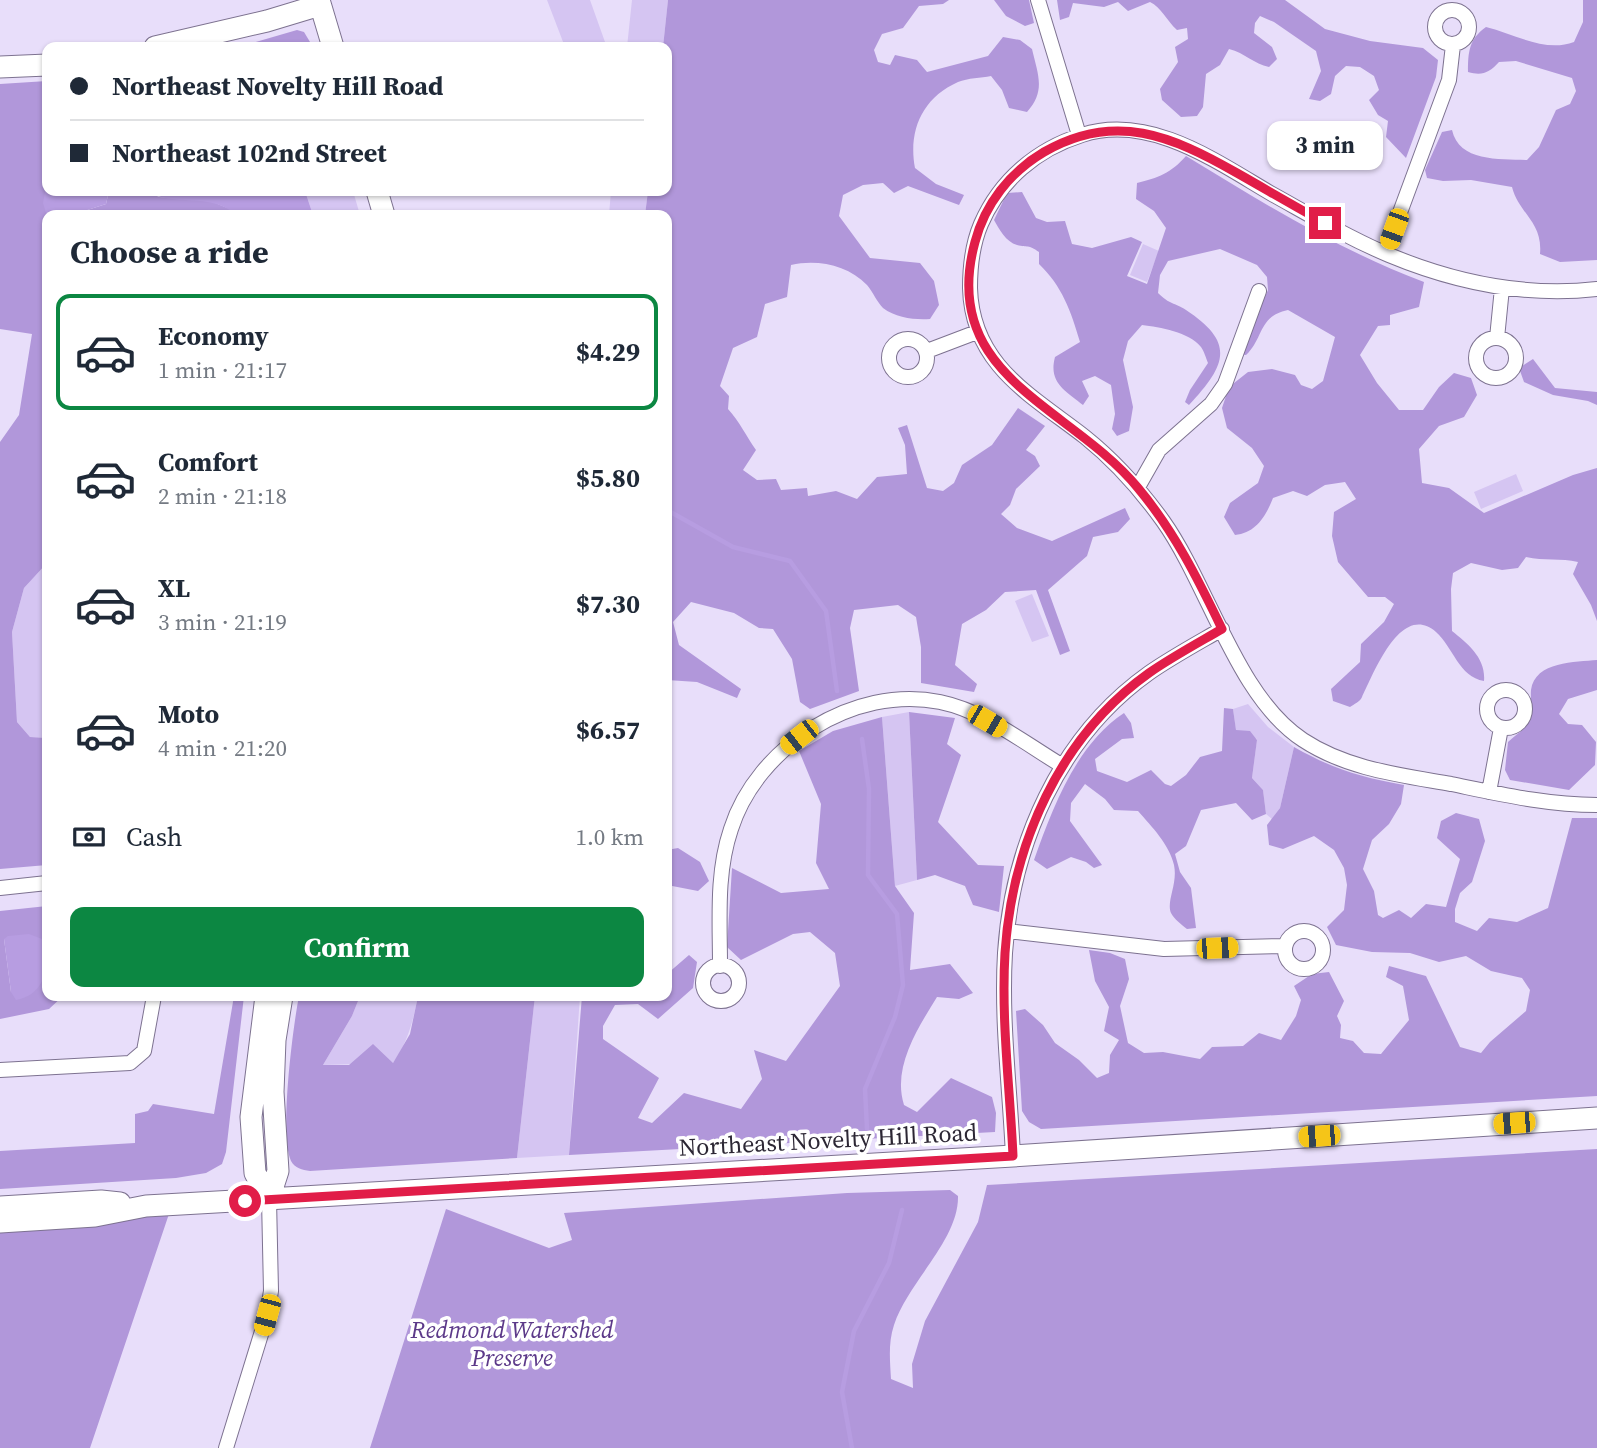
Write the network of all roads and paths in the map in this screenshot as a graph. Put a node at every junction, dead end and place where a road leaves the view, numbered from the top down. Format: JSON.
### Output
{"nodes":[{"id":1,"x":1038,"y":0,"type":"edge"},
{"id":2,"x":320,"y":2,"type":"edge"},
{"id":3,"x":177,"y":42,"type":"edge"},
{"id":4,"x":332,"y":42,"type":"edge"},
{"id":5,"x":1453,"y":45,"type":"dead end"},
{"id":6,"x":42,"y":65,"type":"edge"},
{"id":7,"x":0,"y":67,"type":"edge"},
{"id":8,"x":1079,"y":135,"type":"junction"},
{"id":9,"x":1385,"y":253,"type":"junction"},
{"id":10,"x":1502,"y":288,"type":"junction"},
{"id":11,"x":1597,"y":289,"type":"edge"},
{"id":12,"x":1259,"y":291,"type":"dead end"},
{"id":13,"x":977,"y":332,"type":"junction"},
{"id":14,"x":1497,"y":338,"type":"dead end"},
{"id":15,"x":927,"y":351,"type":"dead end"},
{"id":16,"x":1138,"y":487,"type":"junction"},
{"id":17,"x":1222,"y":629,"type":"junction"},
{"id":18,"x":1501,"y":728,"type":"dead end"},
{"id":19,"x":1062,"y":765,"type":"junction"},
{"id":20,"x":1489,"y":792,"type":"junction"},
{"id":21,"x":1597,"y":805,"type":"edge"},
{"id":22,"x":42,"y":884,"type":"edge"},
{"id":23,"x":0,"y":888,"type":"edge"},
{"id":24,"x":1007,"y":931,"type":"junction"},
{"id":25,"x":1285,"y":946,"type":"dead end"},
{"id":26,"x":720,"y":966,"type":"dead end"},
{"id":27,"x":153,"y":1001,"type":"edge"},
{"id":28,"x":264,"y":1001,"type":"edge"},
{"id":29,"x":281,"y":1001,"type":"edge"},
{"id":30,"x":0,"y":1070,"type":"edge"},
{"id":31,"x":1597,"y":1118,"type":"edge"},
{"id":32,"x":1013,"y":1156,"type":"junction"},
{"id":33,"x":269,"y":1199,"type":"junction"},
{"id":34,"x":146,"y":1206,"type":"junction"},
{"id":35,"x":0,"y":1207,"type":"edge"},
{"id":36,"x":0,"y":1222,"type":"edge"},
{"id":37,"x":226,"y":1448,"type":"edge"}],
"edges":[{"from":1,"to":8,"type":"street"},
{"from":2,"to":3,"type":"main road"},
{"from":2,"to":4,"type":"main road"},
{"from":5,"to":9,"type":"street"},
{"from":6,"to":7,"type":"main road"},
{"from":8,"to":9,"type":"street"},
{"from":8,"to":13,"type":"street"},
{"from":9,"to":10,"type":"street"},
{"from":10,"to":11,"type":"street"},
{"from":10,"to":14,"type":"street"},
{"from":12,"to":16,"type":"street"},
{"from":13,"to":15,"type":"street"},
{"from":13,"to":16,"type":"street"},
{"from":16,"to":17,"type":"street"},
{"from":17,"to":19,"type":"street"},
{"from":17,"to":20,"type":"street"},
{"from":18,"to":20,"type":"street"},
{"from":19,"to":24,"type":"street"},
{"from":19,"to":26,"type":"street"},
{"from":20,"to":21,"type":"street"},
{"from":22,"to":23,"type":"street"},
{"from":24,"to":25,"type":"street"},
{"from":24,"to":32,"type":"street"},
{"from":27,"to":30,"type":"street"},
{"from":28,"to":33,"type":"main road"},
{"from":29,"to":33,"type":"main road"},
{"from":31,"to":32,"type":"main road","name":"Northeast Novelty Hill Road"},
{"from":32,"to":33,"type":"main road","name":"Northeast Novelty Hill Road"},
{"from":33,"to":34,"type":"main road","name":"Northeast Novelty Hill Road"},
{"from":33,"to":37,"type":"street"},
{"from":34,"to":35,"type":"main road","name":"Northeast Novelty Hill Road"},
{"from":34,"to":36,"type":"main road","name":"Northeast Novelty Hill Road"}]}
